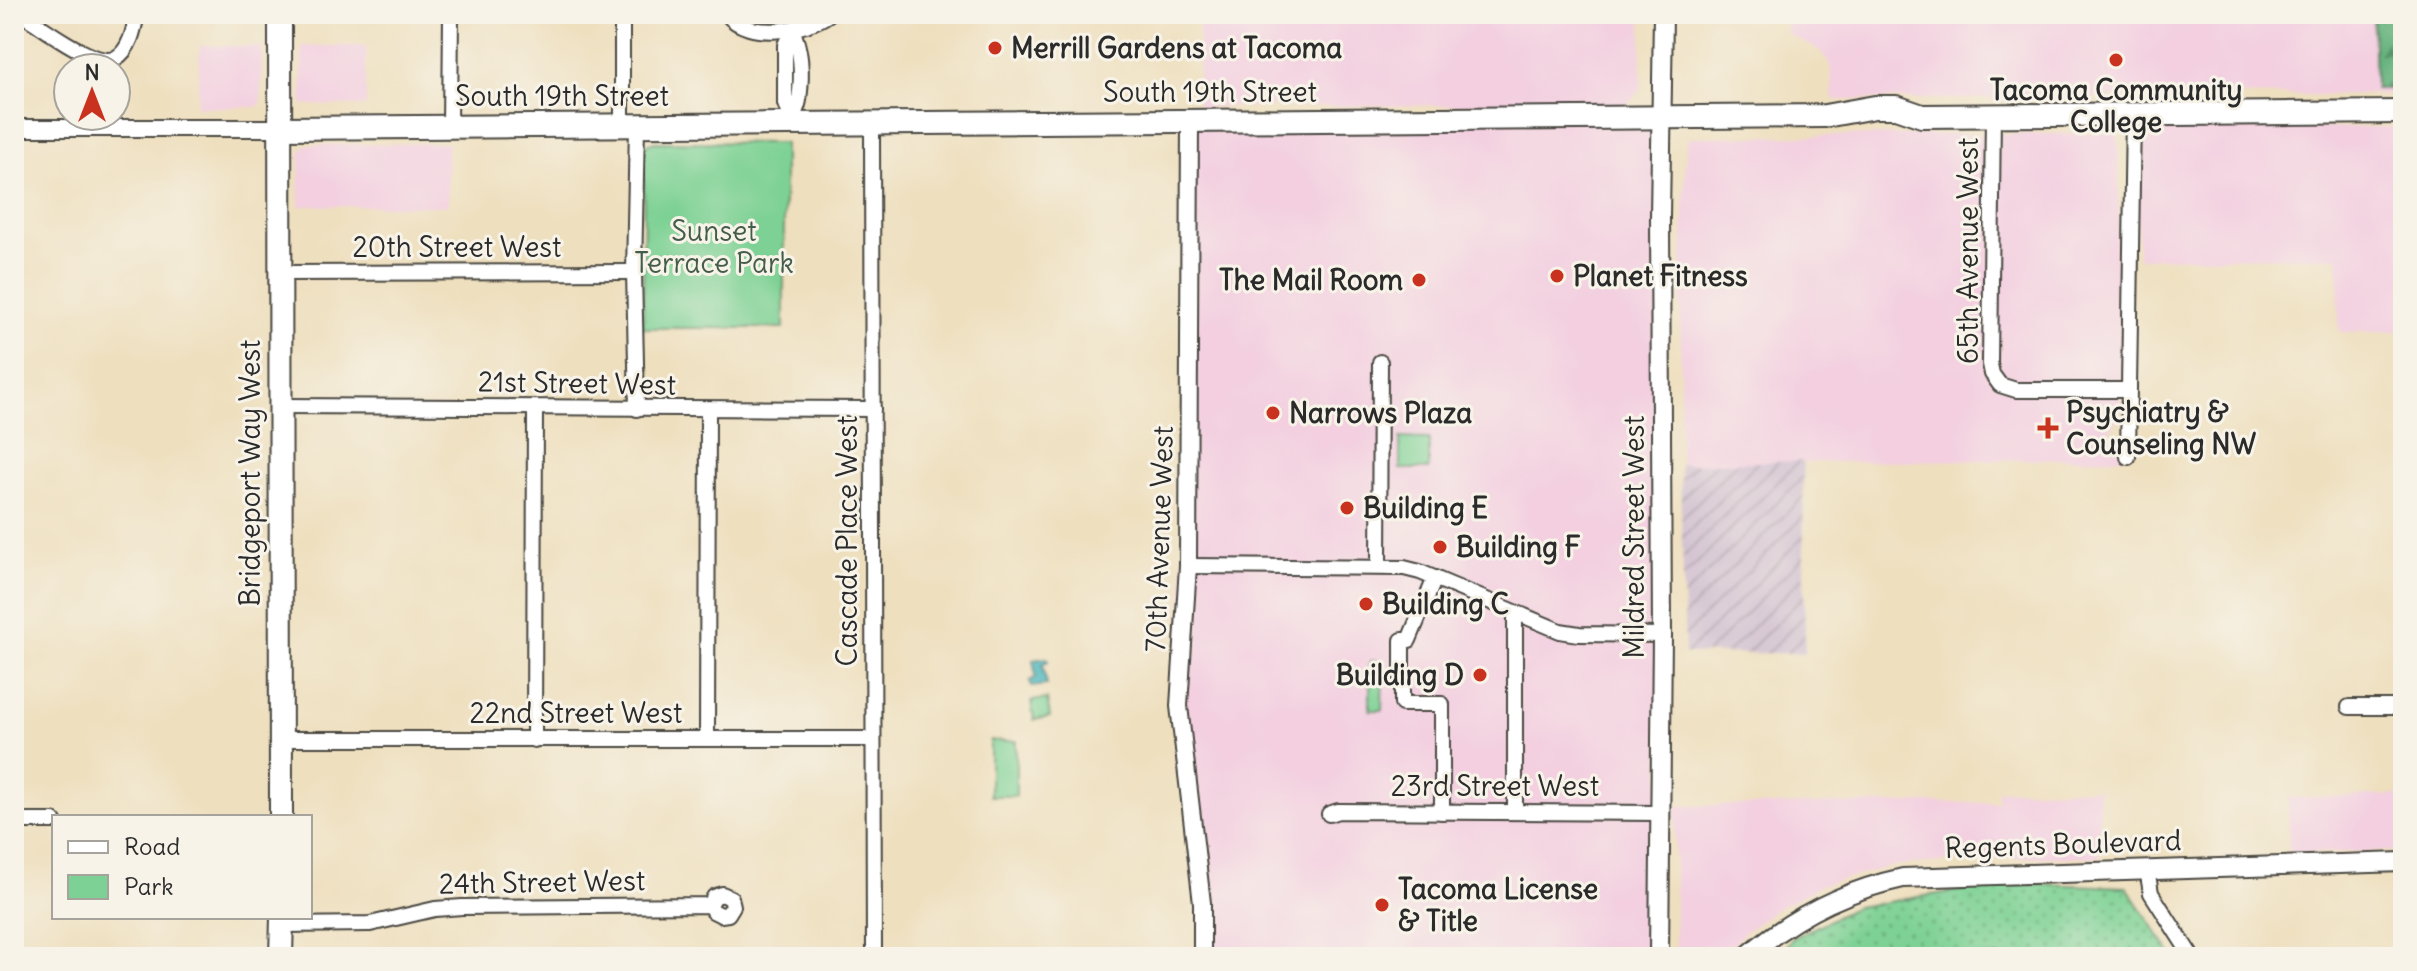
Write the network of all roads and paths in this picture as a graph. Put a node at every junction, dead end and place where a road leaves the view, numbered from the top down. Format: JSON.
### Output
{"nodes":[{"id":1,"x":22,"y":14,"type":"edge"},
{"id":2,"x":48,"y":14,"type":"edge"},
{"id":3,"x":137,"y":14,"type":"edge"},
{"id":4,"x":280,"y":14,"type":"edge"},
{"id":5,"x":451,"y":14,"type":"edge"},
{"id":6,"x":622,"y":14,"type":"edge"},
{"id":7,"x":727,"y":14,"type":"edge"},
{"id":8,"x":829,"y":14,"type":"edge"},
{"id":9,"x":1663,"y":14,"type":"edge"},
{"id":10,"x":792,"y":30,"type":"junction"},
{"id":11,"x":59,"y":38,"type":"junction"},
{"id":12,"x":2403,"y":112,"type":"edge"},
{"id":13,"x":2133,"y":113,"type":"junction"},
{"id":14,"x":1993,"y":115,"type":"junction"},
{"id":15,"x":1662,"y":118,"type":"junction"},
{"id":16,"x":792,"y":120,"type":"junction"},
{"id":17,"x":1190,"y":122,"type":"junction"},
{"id":18,"x":872,"y":125,"type":"junction"},
{"id":19,"x":450,"y":126,"type":"junction"},
{"id":20,"x":629,"y":126,"type":"junction"},
{"id":21,"x":14,"y":128,"type":"edge"},
{"id":22,"x":280,"y":128,"type":"junction"},
{"id":23,"x":634,"y":272,"type":"junction"},
{"id":24,"x":280,"y":273,"type":"junction"},
{"id":25,"x":1380,"y":362,"type":"dead end"},
{"id":26,"x":2128,"y":390,"type":"junction"},
{"id":27,"x":280,"y":406,"type":"junction"},
{"id":28,"x":535,"y":408,"type":"junction"},
{"id":29,"x":637,"y":409,"type":"junction"},
{"id":30,"x":873,"y":409,"type":"junction"},
{"id":31,"x":708,"y":410,"type":"junction"},
{"id":32,"x":2128,"y":457,"type":"dead end"},
{"id":33,"x":1188,"y":566,"type":"junction"},
{"id":34,"x":1379,"y":567,"type":"junction"},
{"id":35,"x":1435,"y":578,"type":"junction"},
{"id":36,"x":1515,"y":613,"type":"junction"},
{"id":37,"x":1662,"y":635,"type":"junction"},
{"id":38,"x":2349,"y":707,"type":"dead end"},
{"id":39,"x":2403,"y":707,"type":"edge"},
{"id":40,"x":281,"y":739,"type":"junction"},
{"id":41,"x":707,"y":739,"type":"junction"},
{"id":42,"x":872,"y":739,"type":"junction"},
{"id":43,"x":534,"y":740,"type":"junction"},
{"id":44,"x":1442,"y":812,"type":"junction"},
{"id":45,"x":1515,"y":812,"type":"junction"},
{"id":46,"x":1660,"y":813,"type":"junction"},
{"id":47,"x":1329,"y":814,"type":"dead end"},
{"id":48,"x":281,"y":815,"type":"edge"},
{"id":49,"x":14,"y":821,"type":"edge"},
{"id":50,"x":52,"y":821,"type":"edge"},
{"id":51,"x":2403,"y":862,"type":"edge"},
{"id":52,"x":2147,"y":869,"type":"junction"},
{"id":53,"x":710,"y":905,"type":"dead end"},
{"id":54,"x":282,"y":921,"type":"edge"},
{"id":55,"x":281,"y":957,"type":"edge"},
{"id":56,"x":874,"y":957,"type":"edge"},
{"id":57,"x":1202,"y":957,"type":"edge"},
{"id":58,"x":1659,"y":957,"type":"edge"},
{"id":59,"x":1746,"y":957,"type":"edge"},
{"id":60,"x":2192,"y":957,"type":"edge"}],
"edges":[{"from":1,"to":11,"type":"street"},
{"from":2,"to":11,"type":"street"},
{"from":3,"to":11,"type":"street"},
{"from":4,"to":22,"type":"main road","name":"Bridgeport Way West"},
{"from":5,"to":19,"type":"street"},
{"from":6,"to":20,"type":"street"},
{"from":7,"to":10,"type":"street"},
{"from":8,"to":10,"type":"street"},
{"from":9,"to":15,"type":"main road","name":"Mildred Street West"},
{"from":10,"to":16,"type":"street"},
{"from":12,"to":13,"type":"main road","name":"South 19th Street"},
{"from":13,"to":14,"type":"main road","name":"South 19th Street"},
{"from":13,"to":26,"type":"street"},
{"from":14,"to":15,"type":"main road","name":"South 19th Street"},
{"from":14,"to":26,"type":"street","name":"65th Avenue West"},
{"from":15,"to":17,"type":"main road","name":"South 19th Street"},
{"from":15,"to":37,"type":"main road","name":"Mildred Street West"},
{"from":16,"to":18,"type":"main road","name":"South 19th Street"},
{"from":16,"to":20,"type":"main road","name":"South 19th Street"},
{"from":17,"to":18,"type":"main road","name":"South 19th Street"},
{"from":17,"to":33,"type":"street","name":"70th Avenue West"},
{"from":18,"to":30,"type":"street","name":"Cascade Place West"},
{"from":19,"to":20,"type":"main road","name":"South 19th Street"},
{"from":19,"to":22,"type":"main road","name":"South 19th Street"},
{"from":20,"to":23,"type":"street"},
{"from":21,"to":22,"type":"street","name":"South 19th Street"},
{"from":22,"to":24,"type":"main road","name":"Bridgeport Way West"},
{"from":23,"to":24,"type":"street","name":"20th Street West"},
{"from":23,"to":29,"type":"street"},
{"from":24,"to":27,"type":"main road","name":"Bridgeport Way West"},
{"from":25,"to":34,"type":"street"},
{"from":26,"to":32,"type":"street"},
{"from":27,"to":28,"type":"street","name":"21st Street West"},
{"from":27,"to":40,"type":"main road","name":"Bridgeport Way West"},
{"from":28,"to":29,"type":"street","name":"21st Street West"},
{"from":28,"to":43,"type":"street"},
{"from":29,"to":31,"type":"street","name":"21st Street West"},
{"from":30,"to":31,"type":"street","name":"21st Street West"},
{"from":30,"to":42,"type":"street","name":"Cascade Place West"},
{"from":31,"to":41,"type":"street"},
{"from":33,"to":34,"type":"street"},
{"from":33,"to":57,"type":"street","name":"70th Avenue West"},
{"from":34,"to":35,"type":"street"},
{"from":35,"to":36,"type":"street"},
{"from":35,"to":44,"type":"street"},
{"from":36,"to":37,"type":"street"},
{"from":36,"to":45,"type":"street"},
{"from":37,"to":46,"type":"main road","name":"Mildred Street West"},
{"from":38,"to":39,"type":"street"},
{"from":40,"to":43,"type":"street","name":"22nd Street West"},
{"from":40,"to":48,"type":"main road","name":"Bridgeport Way West"},
{"from":41,"to":42,"type":"street","name":"22nd Street West"},
{"from":41,"to":43,"type":"street","name":"22nd Street West"},
{"from":42,"to":56,"type":"street","name":"Cascade Place West"},
{"from":44,"to":45,"type":"street","name":"23rd Street West"},
{"from":44,"to":47,"type":"street","name":"23rd Street West"},
{"from":45,"to":46,"type":"street","name":"23rd Street West"},
{"from":46,"to":58,"type":"main road","name":"Mildred Street West"},
{"from":49,"to":50,"type":"street"},
{"from":51,"to":52,"type":"main road","name":"Regents Boulevard"},
{"from":52,"to":59,"type":"main road","name":"Regents Boulevard"},
{"from":52,"to":60,"type":"street"},
{"from":53,"to":54,"type":"street","name":"24th Street West"},
{"from":54,"to":55,"type":"main road"}]}
